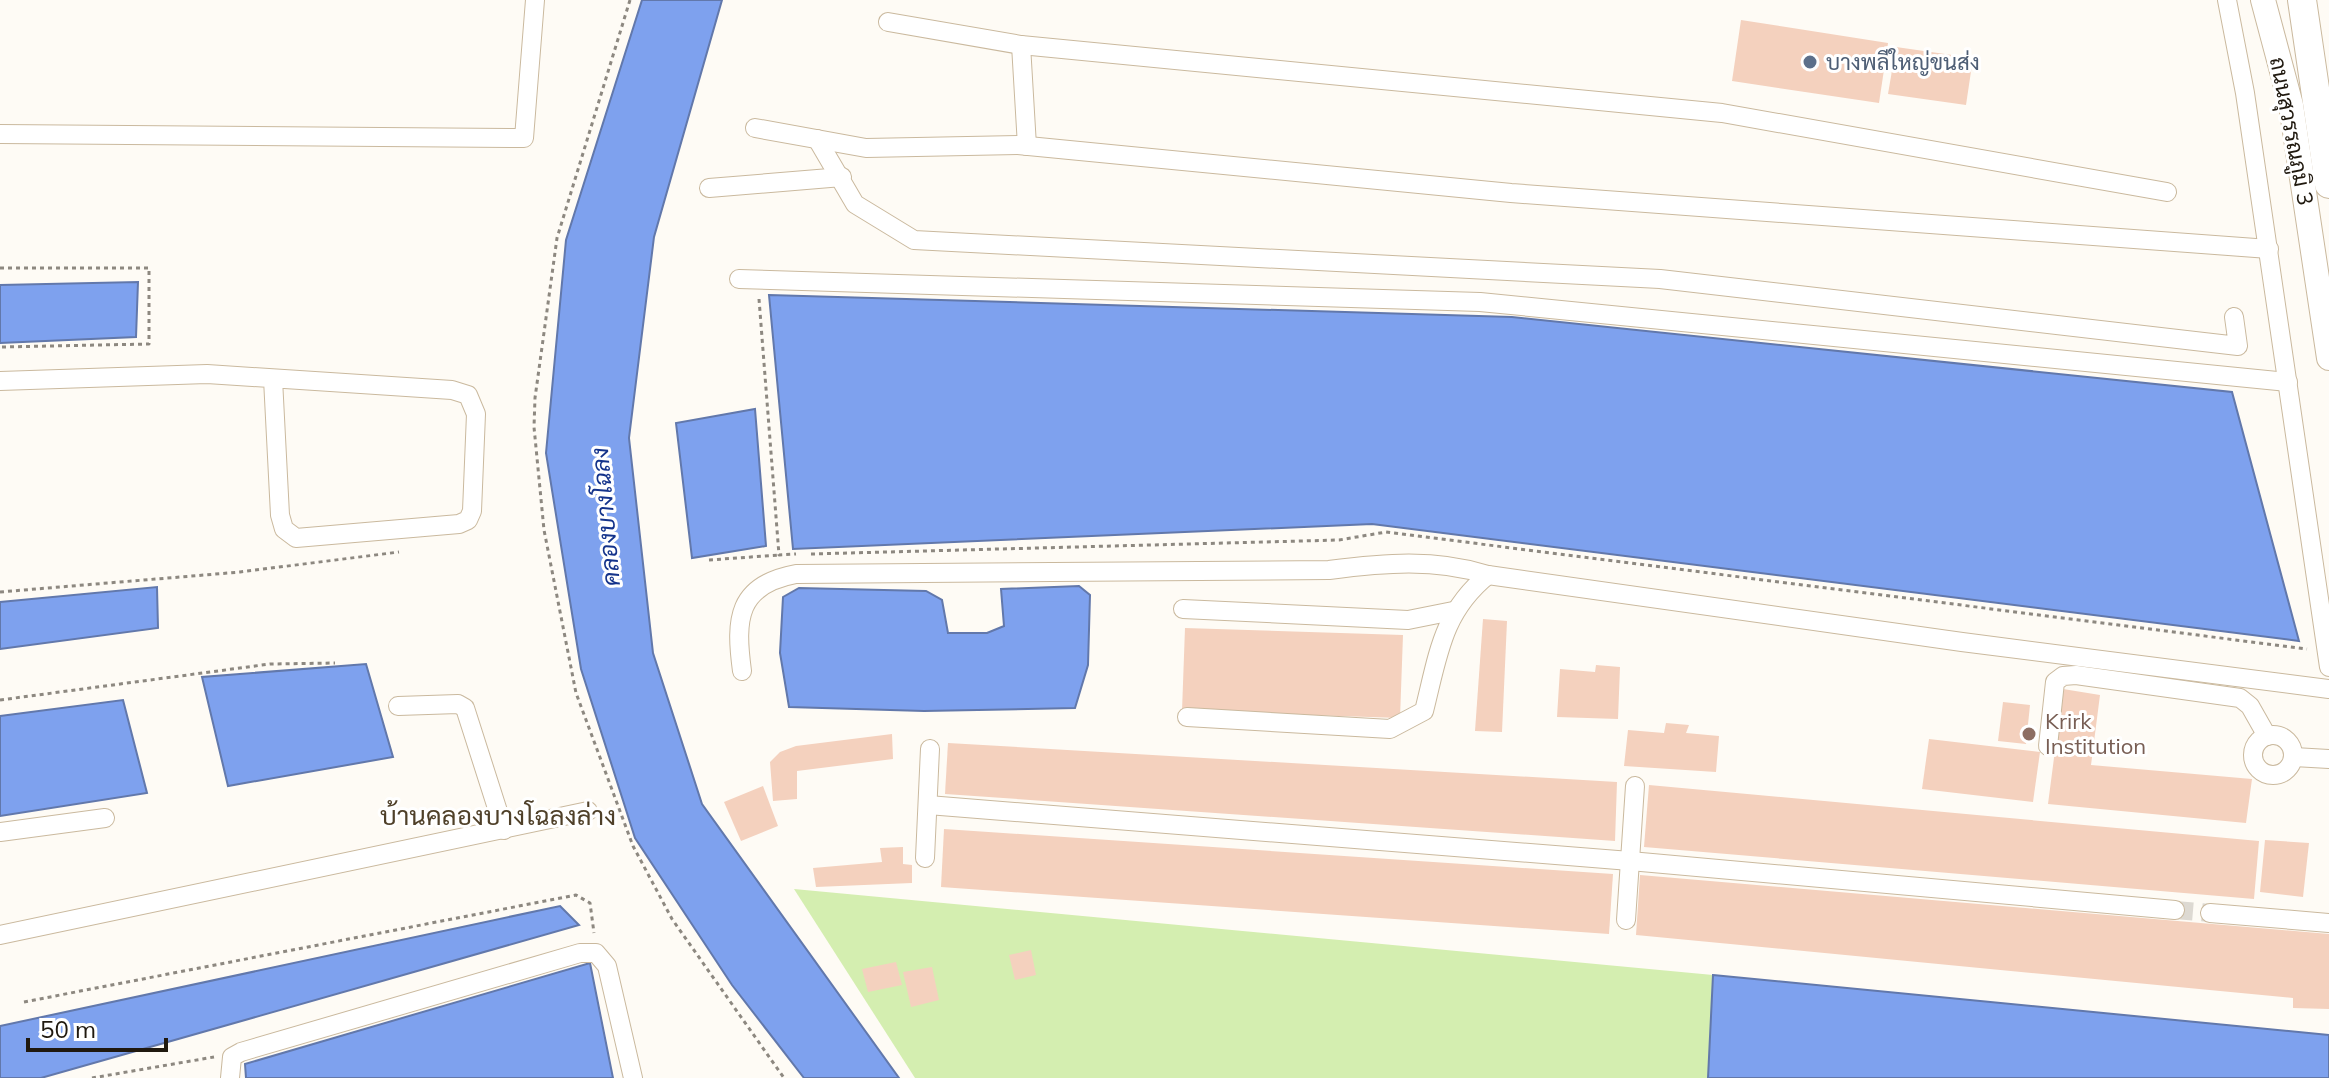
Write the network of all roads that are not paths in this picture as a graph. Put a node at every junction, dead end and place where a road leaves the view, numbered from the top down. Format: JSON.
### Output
{"nodes":[{"id":1,"x":535,"y":0,"type":"edge"},
{"id":2,"x":2227,"y":0,"type":"edge"},
{"id":3,"x":2263,"y":0,"type":"edge"},
{"id":4,"x":2277,"y":0,"type":"edge"},
{"id":5,"x":2302,"y":0,"type":"edge"},
{"id":6,"x":888,"y":22,"type":"dead end"},
{"id":7,"x":1021,"y":45,"type":"junction"},
{"id":8,"x":2291,"y":105,"type":"junction"},
{"id":9,"x":755,"y":128,"type":"dead end"},
{"id":10,"x":0,"y":134,"type":"edge"},
{"id":11,"x":817,"y":139,"type":"junction"},
{"id":12,"x":1027,"y":146,"type":"junction"},
{"id":13,"x":842,"y":177,"type":"junction"},
{"id":14,"x":2329,"y":184,"type":"edge"},
{"id":15,"x":709,"y":188,"type":"dead end"},
{"id":16,"x":2167,"y":192,"type":"dead end"},
{"id":17,"x":2269,"y":249,"type":"junction"},
{"id":18,"x":739,"y":279,"type":"dead end"},
{"id":19,"x":2234,"y":317,"type":"dead end"},
{"id":20,"x":2329,"y":358,"type":"edge"},
{"id":21,"x":273,"y":379,"type":"junction"},
{"id":22,"x":0,"y":381,"type":"edge"},
{"id":23,"x":2288,"y":382,"type":"junction"},
{"id":24,"x":1488,"y":575,"type":"junction"},
{"id":25,"x":1183,"y":609,"type":"dead end"},
{"id":26,"x":1453,"y":611,"type":"junction"},
{"id":27,"x":2329,"y":667,"type":"edge"},
{"id":28,"x":742,"y":671,"type":"dead end"},
{"id":29,"x":2329,"y":689,"type":"edge"},
{"id":30,"x":398,"y":706,"type":"dead end"},
{"id":31,"x":1187,"y":717,"type":"dead end"},
{"id":32,"x":2267,"y":736,"type":"junction"},
{"id":33,"x":2048,"y":746,"type":"dead end"},
{"id":34,"x":930,"y":749,"type":"dead end"},
{"id":35,"x":2294,"y":757,"type":"junction"},
{"id":36,"x":2329,"y":759,"type":"edge"},
{"id":37,"x":1635,"y":786,"type":"dead end"},
{"id":38,"x":928,"y":805,"type":"junction"},
{"id":39,"x":588,"y":811,"type":"dead end"},
{"id":40,"x":105,"y":818,"type":"dead end"},
{"id":41,"x":504,"y":830,"type":"junction"},
{"id":42,"x":0,"y":832,"type":"edge"},
{"id":43,"x":925,"y":858,"type":"dead end"},
{"id":44,"x":1630,"y":861,"type":"junction"},
{"id":45,"x":2175,"y":910,"type":"tunnel mouth"},
{"id":46,"x":2210,"y":913,"type":"tunnel mouth"},
{"id":47,"x":1626,"y":920,"type":"dead end"},
{"id":48,"x":2329,"y":923,"type":"edge"},
{"id":49,"x":0,"y":935,"type":"edge"},
{"id":50,"x":230,"y":1078,"type":"edge"},
{"id":51,"x":633,"y":1078,"type":"edge"}],
"edges":[{"from":1,"to":10,"type":"street"},
{"from":2,"to":17,"type":"street"},
{"from":3,"to":8,"type":"main road","name":"ถนนสุวรรณภูมิ 3"},
{"from":4,"to":8,"type":"main road"},
{"from":5,"to":14,"type":"highway"},
{"from":6,"to":7,"type":"street"},
{"from":7,"to":12,"type":"street"},
{"from":7,"to":16,"type":"street"},
{"from":8,"to":20,"type":"main road","name":"ถนนสุวรรณภูมิ 3"},
{"from":9,"to":11,"type":"street"},
{"from":11,"to":12,"type":"street"},
{"from":11,"to":13,"type":"street"},
{"from":12,"to":17,"type":"street"},
{"from":13,"to":15,"type":"street"},
{"from":13,"to":19,"type":"street"},
{"from":17,"to":23,"type":"street"},
{"from":18,"to":23,"type":"street"},
{"from":21,"to":21,"type":"street"},
{"from":21,"to":22,"type":"street"},
{"from":23,"to":27,"type":"street"},
{"from":24,"to":26,"type":"street"},
{"from":24,"to":28,"type":"street"},
{"from":24,"to":29,"type":"street"},
{"from":25,"to":26,"type":"street"},
{"from":26,"to":31,"type":"street"},
{"from":30,"to":41,"type":"street"},
{"from":32,"to":33,"type":"street"},
{"from":32,"to":35,"type":"street"},
{"from":32,"to":35,"type":"street"},
{"from":34,"to":38,"type":"street"},
{"from":35,"to":36,"type":"street"},
{"from":37,"to":44,"type":"street"},
{"from":38,"to":43,"type":"street"},
{"from":38,"to":44,"type":"street"},
{"from":39,"to":41,"type":"street"},
{"from":40,"to":42,"type":"street"},
{"from":41,"to":49,"type":"street"},
{"from":44,"to":45,"type":"street"},
{"from":44,"to":47,"type":"street"},
{"from":46,"to":48,"type":"street"},
{"from":50,"to":51,"type":"street"}]}
